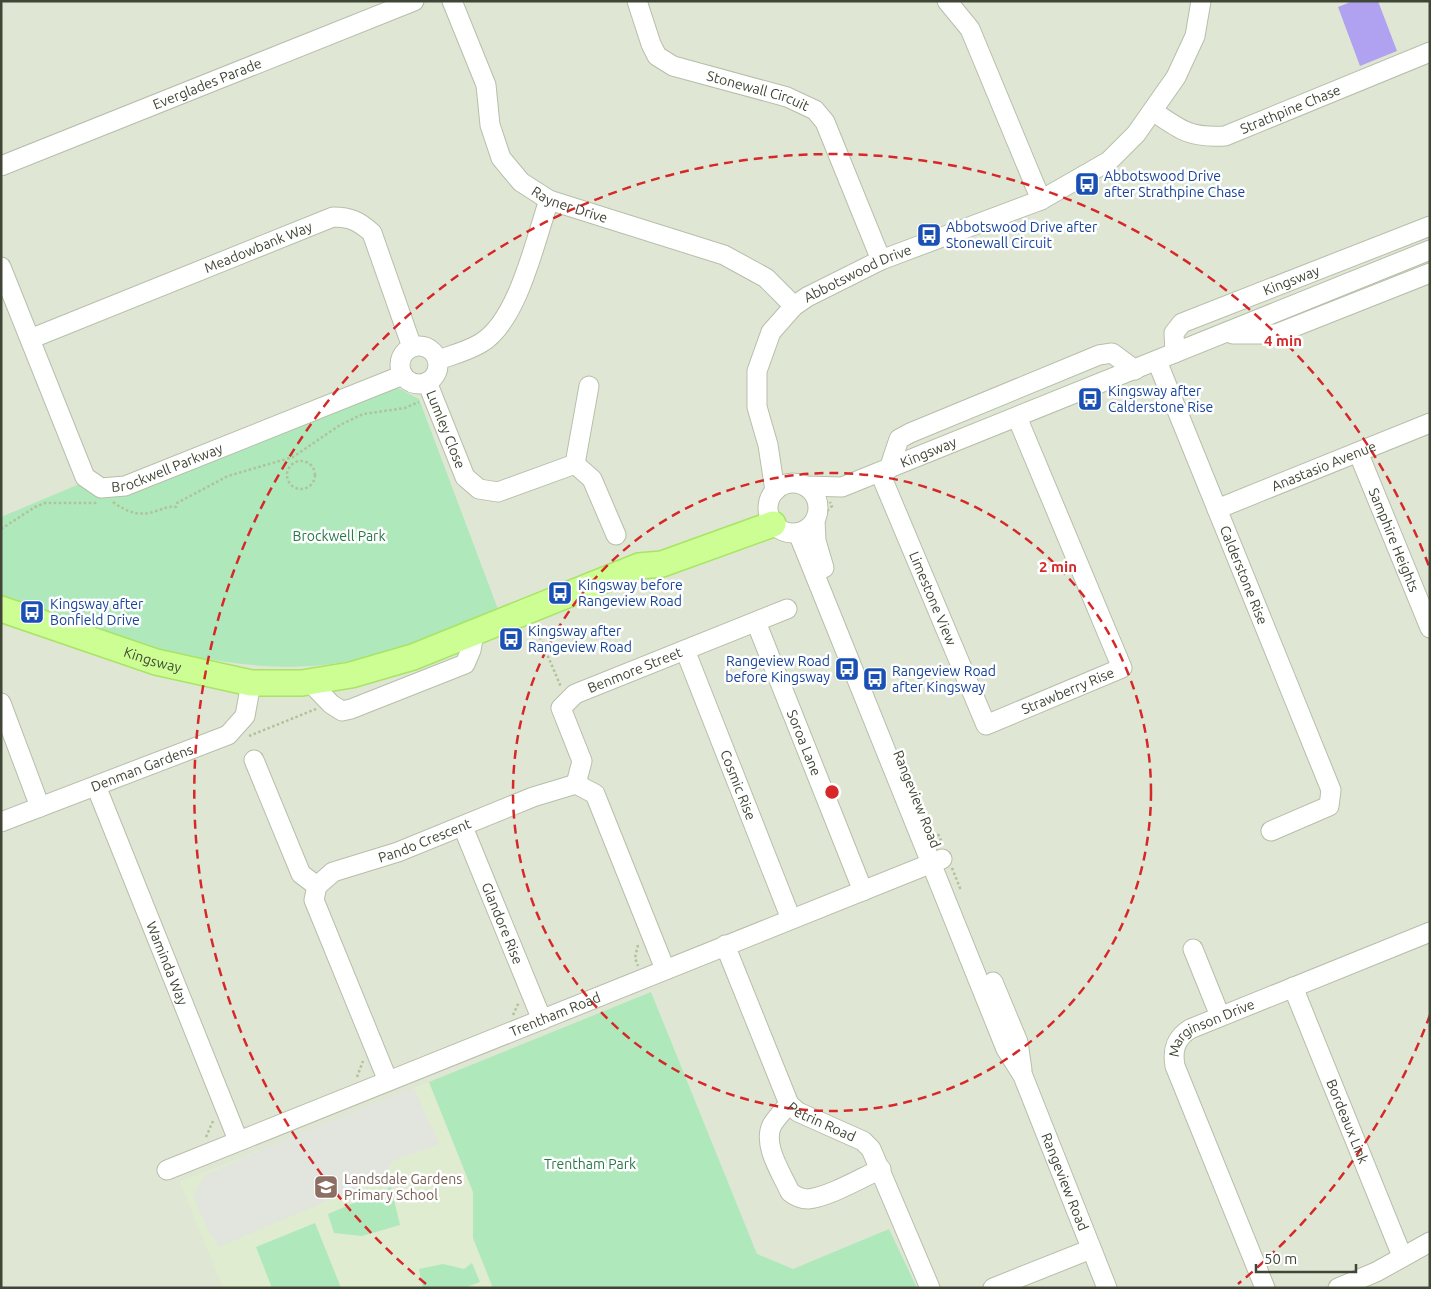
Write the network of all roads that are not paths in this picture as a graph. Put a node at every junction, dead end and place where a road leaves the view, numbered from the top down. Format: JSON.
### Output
{"nodes":[{"id":1,"x":414,"y":1,"type":"edge"},
{"id":2,"x":452,"y":1,"type":"edge"},
{"id":3,"x":637,"y":1,"type":"edge"},
{"id":4,"x":946,"y":1,"type":"edge"},
{"id":5,"x":1201,"y":1,"type":"edge"},
{"id":6,"x":1430,"y":52,"type":"edge"},
{"id":7,"x":1153,"y":111,"type":"junction"},
{"id":8,"x":1,"y":166,"type":"edge"},
{"id":9,"x":549,"y":200,"type":"junction"},
{"id":10,"x":1041,"y":200,"type":"junction"},
{"id":11,"x":1430,"y":226,"type":"edge"},
{"id":12,"x":1430,"y":250,"type":"edge"},
{"id":13,"x":881,"y":260,"type":"junction"},
{"id":14,"x":1,"y":267,"type":"edge"},
{"id":15,"x":1430,"y":273,"type":"edge"},
{"id":16,"x":794,"y":306,"type":"junction"},
{"id":17,"x":1223,"y":334,"type":"junction"},
{"id":18,"x":30,"y":339,"type":"junction"},
{"id":19,"x":412,"y":346,"type":"junction"},
{"id":20,"x":1175,"y":353,"type":"junction"},
{"id":21,"x":438,"y":360,"type":"junction"},
{"id":22,"x":1157,"y":361,"type":"junction"},
{"id":23,"x":1135,"y":370,"type":"junction"},
{"id":24,"x":403,"y":375,"type":"junction"},
{"id":25,"x":427,"y":382,"type":"junction"},
{"id":26,"x":589,"y":386,"type":"dead end"},
{"id":27,"x":1017,"y":418,"type":"junction"},
{"id":28,"x":1430,"y":423,"type":"edge"},
{"id":29,"x":768,"y":446,"type":"junction"},
{"id":30,"x":1358,"y":452,"type":"junction"},
{"id":31,"x":575,"y":464,"type":"junction"},
{"id":32,"x":884,"y":471,"type":"junction"},
{"id":33,"x":800,"y":485,"type":"junction"},
{"id":34,"x":772,"y":507,"type":"junction"},
{"id":35,"x":825,"y":507,"type":"junction"},
{"id":36,"x":1217,"y":509,"type":"junction"},
{"id":37,"x":798,"y":533,"type":"junction"},
{"id":38,"x":616,"y":535,"type":"dead end"},
{"id":39,"x":1,"y":609,"type":"edge"},
{"id":40,"x":787,"y":610,"type":"dead end"},
{"id":41,"x":756,"y":622,"type":"junction"},
{"id":42,"x":1430,"y":628,"type":"edge"},
{"id":43,"x":474,"y":633,"type":"junction"},
{"id":44,"x":685,"y":650,"type":"junction"},
{"id":45,"x":851,"y":650,"type":"junction"},
{"id":46,"x":310,"y":682,"type":"junction"},
{"id":47,"x":251,"y":683,"type":"junction"},
{"id":48,"x":1,"y":703,"type":"edge"},
{"id":49,"x":986,"y":725,"type":"joint"},
{"id":50,"x":254,"y":760,"type":"road end"},
{"id":51,"x":576,"y":784,"type":"junction"},
{"id":52,"x":96,"y":786,"type":"junction"},
{"id":53,"x":40,"y":807,"type":"junction"},
{"id":54,"x":1,"y":822,"type":"edge"},
{"id":55,"x":464,"y":827,"type":"junction"},
{"id":56,"x":1270,"y":831,"type":"dead end"},
{"id":57,"x":942,"y":858,"type":"junction"},
{"id":58,"x":317,"y":886,"type":"junction"},
{"id":59,"x":863,"y":890,"type":"junction"},
{"id":60,"x":791,"y":919,"type":"junction"},
{"id":61,"x":1430,"y":932,"type":"edge"},
{"id":62,"x":725,"y":945,"type":"junction"},
{"id":63,"x":1193,"y":949,"type":"dead end"},
{"id":64,"x":665,"y":969,"type":"junction"},
{"id":65,"x":1293,"y":987,"type":"junction"},
{"id":66,"x":1220,"y":1016,"type":"junction"},
{"id":67,"x":542,"y":1020,"type":"junction"},
{"id":68,"x":1023,"y":1076,"type":"junction"},
{"id":69,"x":388,"y":1081,"type":"junction"},
{"id":70,"x":789,"y":1104,"type":"junction"},
{"id":71,"x":238,"y":1140,"type":"junction"},
{"id":72,"x":167,"y":1170,"type":"dead end"},
{"id":73,"x":881,"y":1170,"type":"junction"},
{"id":74,"x":1430,"y":1242,"type":"edge"},
{"id":75,"x":1091,"y":1248,"type":"junction"},
{"id":76,"x":1402,"y":1256,"type":"junction"},
{"id":77,"x":930,"y":1288,"type":"edge"},
{"id":78,"x":993,"y":1288,"type":"edge"},
{"id":79,"x":1106,"y":1288,"type":"edge"},
{"id":80,"x":1265,"y":1288,"type":"edge"},
{"id":81,"x":1338,"y":1288,"type":"edge"}],
"edges":[{"from":1,"to":8,"type":"street","name":"Everglades Parade"},
{"from":2,"to":9,"type":"street","name":"Rayner Drive"},
{"from":3,"to":13,"type":"street","name":"Stonewall Circuit"},
{"from":4,"to":10,"type":"street"},
{"from":5,"to":7,"type":"street","name":"Abbotswood Drive"},
{"from":6,"to":7,"type":"street","name":"Strathpine Chase"},
{"from":7,"to":10,"type":"street","name":"Abbotswood Drive"},
{"from":9,"to":16,"type":"street","name":"Rayner Drive"},
{"from":9,"to":21,"type":"street"},
{"from":10,"to":13,"type":"street","name":"Abbotswood Drive"},
{"from":11,"to":20,"type":"street","name":"Kingsway"},
{"from":12,"to":17,"type":"street","name":"Kingsway"},
{"from":13,"to":16,"type":"street","name":"Abbotswood Drive"},
{"from":14,"to":18,"type":"street","name":"Brockwell Parkway"},
{"from":15,"to":17,"type":"street","name":"Kingsway"},
{"from":16,"to":29,"type":"street","name":"Abbotswood Drive"},
{"from":17,"to":20,"type":"street","name":"Kingsway"},
{"from":18,"to":19,"type":"street","name":"Meadowbank Way"},
{"from":18,"to":24,"type":"street","name":"Brockwell Parkway"},
{"from":19,"to":21,"type":"street"},
{"from":19,"to":24,"type":"street"},
{"from":20,"to":22,"type":"street","name":"Kingsway"},
{"from":21,"to":25,"type":"street"},
{"from":22,"to":23,"type":"street","name":"Kingsway"},
{"from":22,"to":36,"type":"street","name":"Calderstone Rise"},
{"from":23,"to":27,"type":"street","name":"Kingsway"},
{"from":23,"to":32,"type":"street","name":"Kingsway"},
{"from":24,"to":25,"type":"street"},
{"from":25,"to":31,"type":"street","name":"Lumley Close"},
{"from":26,"to":31,"type":"street"},
{"from":27,"to":32,"type":"street","name":"Kingsway"},
{"from":27,"to":49,"type":"street","name":"Strawberry Rise"},
{"from":28,"to":30,"type":"street","name":"Anastasio Avenue"},
{"from":29,"to":33,"type":"street","name":"Abbotswood Drive"},
{"from":29,"to":34,"type":"street","name":"Abbotswood Drive"},
{"from":30,"to":36,"type":"street","name":"Anastasio Avenue"},
{"from":30,"to":42,"type":"street","name":"Samphire Heights"},
{"from":31,"to":38,"type":"street"},
{"from":32,"to":35,"type":"street","name":"Kingsway"},
{"from":32,"to":49,"type":"street","name":"Limestone View"},
{"from":33,"to":34,"type":"street"},
{"from":33,"to":35,"type":"street","name":"Kingsway"},
{"from":33,"to":35,"type":"street"},
{"from":34,"to":37,"type":"street"},
{"from":34,"to":43,"type":"main road","name":"Kingsway"},
{"from":35,"to":37,"type":"street"},
{"from":35,"to":45,"type":"street","name":"Rangeview Road"},
{"from":36,"to":56,"type":"street","name":"Calderstone Rise"},
{"from":37,"to":45,"type":"street","name":"Rangeview Road"},
{"from":39,"to":47,"type":"main road","name":"Kingsway"},
{"from":40,"to":41,"type":"street","name":"Benmore Street"},
{"from":41,"to":44,"type":"street","name":"Benmore Street"},
{"from":41,"to":59,"type":"street","name":"Soroa Lane"},
{"from":43,"to":46,"type":"main road","name":"Kingsway"},
{"from":43,"to":46,"type":"street"},
{"from":44,"to":51,"type":"street","name":"Benmore Street"},
{"from":44,"to":60,"type":"street","name":"Cosmic Rise"},
{"from":45,"to":57,"type":"street","name":"Rangeview Road"},
{"from":46,"to":47,"type":"main road","name":"Kingsway"},
{"from":47,"to":52,"type":"street","name":"Denman Gardens"},
{"from":48,"to":53,"type":"street"},
{"from":50,"to":58,"type":"street"},
{"from":51,"to":55,"type":"street","name":"Pando Crescent"},
{"from":51,"to":64,"type":"street"},
{"from":52,"to":53,"type":"street","name":"Denman Gardens"},
{"from":52,"to":71,"type":"street","name":"Waminda Way"},
{"from":53,"to":54,"type":"street","name":"Denman Gardens"},
{"from":55,"to":58,"type":"street","name":"Pando Crescent"},
{"from":55,"to":67,"type":"street","name":"Glandore Rise"},
{"from":57,"to":59,"type":"street","name":"Trentham Road"},
{"from":57,"to":68,"type":"street","name":"Rangeview Road"},
{"from":57,"to":68,"type":"street","name":"Rangeview Road"},
{"from":58,"to":69,"type":"street"},
{"from":59,"to":60,"type":"street","name":"Trentham Road"},
{"from":60,"to":62,"type":"street","name":"Trentham Road"},
{"from":61,"to":65,"type":"street","name":"Marginson Drive"},
{"from":62,"to":64,"type":"street","name":"Trentham Road"},
{"from":62,"to":70,"type":"street","name":"Petrin Road"},
{"from":63,"to":66,"type":"street"},
{"from":64,"to":67,"type":"street","name":"Trentham Road"},
{"from":65,"to":66,"type":"street","name":"Marginson Drive"},
{"from":65,"to":76,"type":"street","name":"Bordeaux Link"},
{"from":66,"to":80,"type":"street","name":"Marginson Drive"},
{"from":67,"to":69,"type":"street","name":"Trentham Road"},
{"from":68,"to":75,"type":"street","name":"Rangeview Road"},
{"from":69,"to":71,"type":"street","name":"Trentham Road"},
{"from":70,"to":73,"type":"street","name":"Petrin Road"},
{"from":70,"to":73,"type":"street"},
{"from":71,"to":72,"type":"street","name":"Trentham Road"},
{"from":73,"to":77,"type":"street","name":"Petrin Road"},
{"from":74,"to":76,"type":"street"},
{"from":75,"to":78,"type":"street"},
{"from":75,"to":79,"type":"street","name":"Rangeview Road"},
{"from":76,"to":81,"type":"street"}]}
